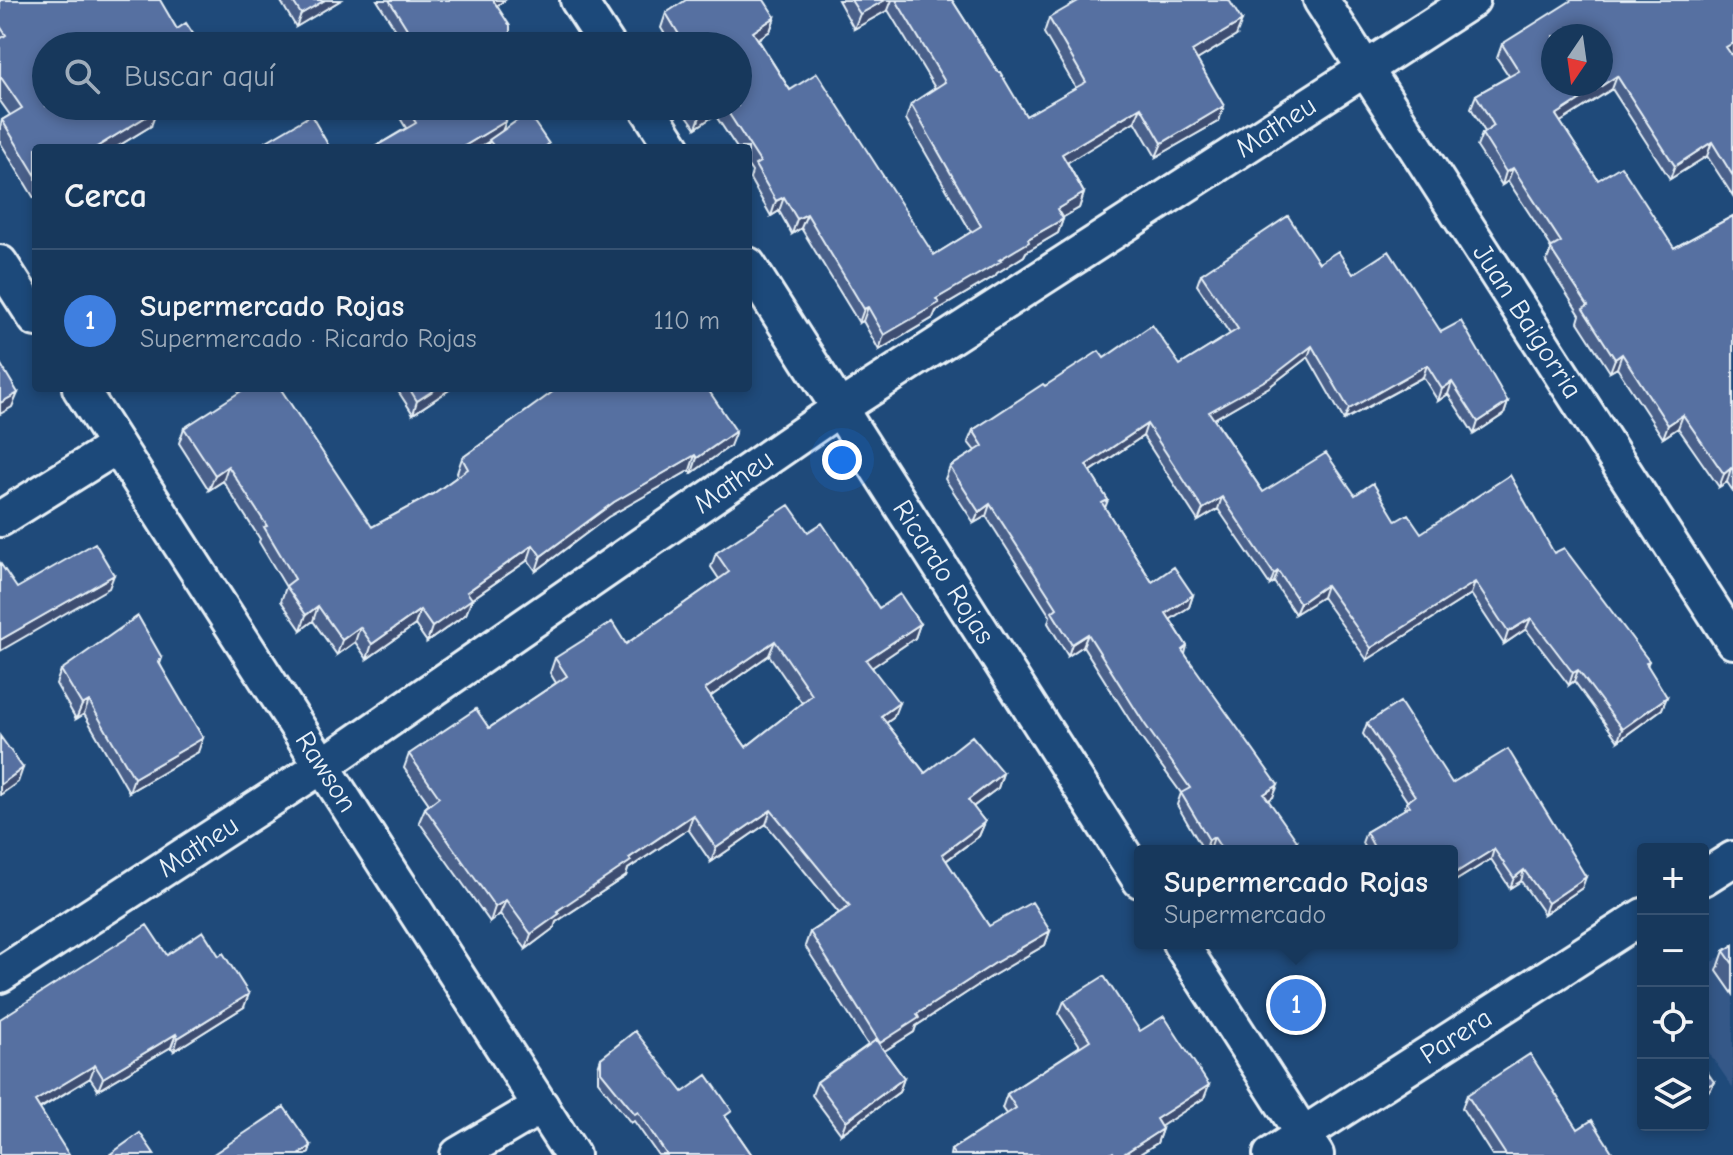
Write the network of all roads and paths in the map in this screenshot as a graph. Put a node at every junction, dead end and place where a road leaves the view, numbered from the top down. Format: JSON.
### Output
{"nodes":[{"id":1,"x":578,"y":0,"type":"edge"},
{"id":2,"x":1321,"y":0,"type":"edge"},
{"id":3,"x":1472,"y":0,"type":"edge"},
{"id":4,"x":599,"y":32,"type":"edge"},
{"id":5,"x":1365,"y":69,"type":"junction"},
{"id":6,"x":655,"y":120,"type":"edge"},
{"id":7,"x":670,"y":144,"type":"edge"},
{"id":8,"x":0,"y":263,"type":"edge"},
{"id":9,"x":752,"y":271,"type":"edge"},
{"id":10,"x":32,"y":313,"type":"edge"},
{"id":11,"x":83,"y":392,"type":"edge"},
{"id":12,"x":840,"y":408,"type":"junction"},
{"id":13,"x":117,"y":446,"type":"junction"},
{"id":14,"x":0,"y":519,"type":"edge"},
{"id":15,"x":1733,"y":641,"type":"edge"},
{"id":16,"x":322,"y":766,"type":"junction"},
{"id":17,"x":1733,"y":859,"type":"edge"},
{"id":18,"x":1134,"y":871,"type":"edge"},
{"id":19,"x":1709,"y":874,"type":"edge"},
{"id":20,"x":1637,"y":920,"type":"edge"},
{"id":21,"x":1184,"y":949,"type":"edge"},
{"id":22,"x":0,"y":975,"type":"edge"},
{"id":23,"x":541,"y":1106,"type":"junction"},
{"id":24,"x":1309,"y":1145,"type":"edge"},
{"id":25,"x":458,"y":1155,"type":"edge"},
{"id":26,"x":572,"y":1155,"type":"edge"},
{"id":27,"x":1271,"y":1155,"type":"edge"}],
"edges":[{"from":1,"to":4,"type":"street"},
{"from":2,"to":5,"type":"street","name":"Juan Baigorria"},
{"from":3,"to":5,"type":"street","name":"Matheu"},
{"from":5,"to":12,"type":"street","name":"Matheu"},
{"from":5,"to":15,"type":"street","name":"Juan Baigorria"},
{"from":6,"to":7,"type":"street"},
{"from":8,"to":10,"type":"street"},
{"from":9,"to":12,"type":"street","name":"Ricardo Rojas"},
{"from":11,"to":13,"type":"street","name":"Rawson"},
{"from":12,"to":16,"type":"street","name":"Matheu"},
{"from":12,"to":18,"type":"street","name":"Ricardo Rojas"},
{"from":13,"to":14,"type":"street"},
{"from":13,"to":16,"type":"street","name":"Rawson"},
{"from":16,"to":22,"type":"street","name":"Matheu"},
{"from":16,"to":23,"type":"street","name":"Rawson"},
{"from":17,"to":19,"type":"street"},
{"from":20,"to":24,"type":"street","name":"Parera"},
{"from":21,"to":24,"type":"street"},
{"from":23,"to":25,"type":"street"},
{"from":23,"to":26,"type":"street","name":"Rawson"},
{"from":24,"to":27,"type":"street","name":"Parera"}]}
